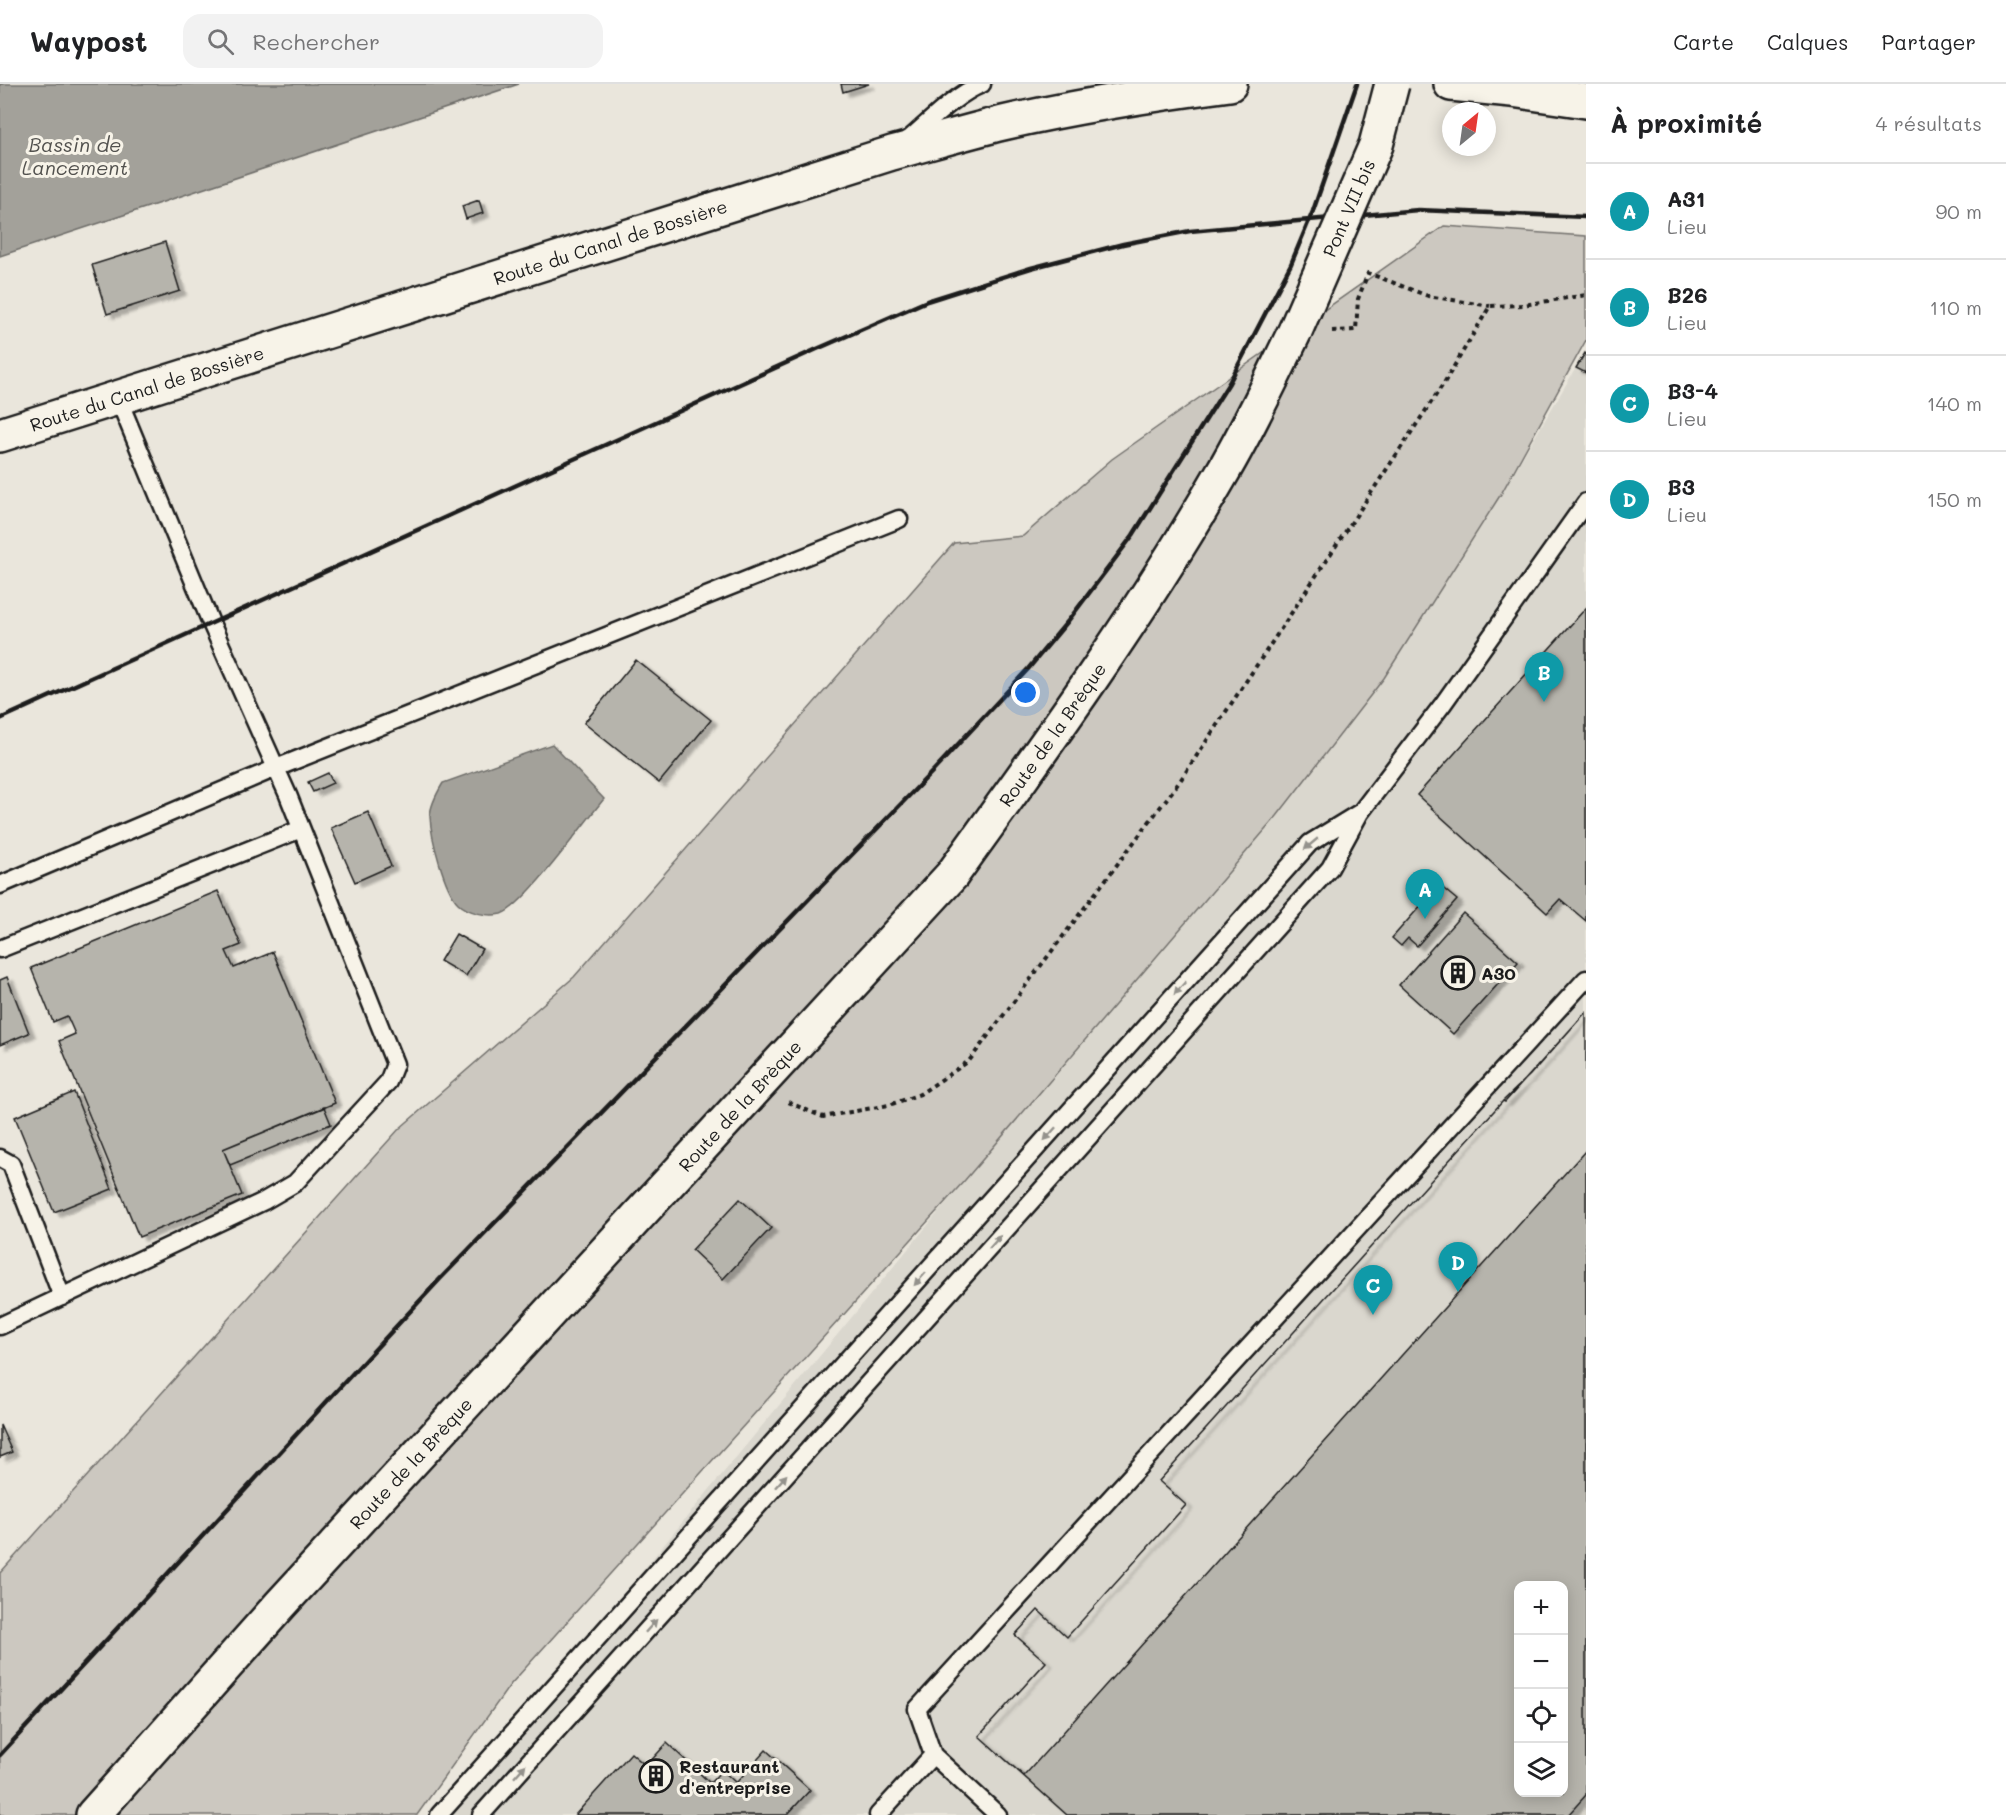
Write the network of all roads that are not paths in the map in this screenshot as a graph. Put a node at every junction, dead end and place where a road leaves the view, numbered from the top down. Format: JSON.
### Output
{"nodes":[{"id":1,"x":982,"y":84,"type":"edge"},
{"id":2,"x":1230,"y":84,"type":"edge"},
{"id":3,"x":1392,"y":84,"type":"edge"},
{"id":4,"x":1451,"y":84,"type":"edge"},
{"id":5,"x":1586,"y":101,"type":"edge"},
{"id":6,"x":892,"y":153,"type":"junction"},
{"id":7,"x":1311,"y":330,"type":"joint"},
{"id":8,"x":118,"y":398,"type":"junction"},
{"id":9,"x":0,"y":435,"type":"edge"},
{"id":10,"x":1586,"y":502,"type":"edge"},
{"id":11,"x":899,"y":519,"type":"dead end"},
{"id":12,"x":276,"y":768,"type":"junction"},
{"id":13,"x":1360,"y":813,"type":"junction"},
{"id":14,"x":300,"y":829,"type":"junction"},
{"id":15,"x":0,"y":885,"type":"edge"},
{"id":16,"x":0,"y":949,"type":"edge"},
{"id":17,"x":1586,"y":979,"type":"edge"},
{"id":18,"x":0,"y":1158,"type":"edge"},
{"id":19,"x":62,"y":1297,"type":"junction"},
{"id":20,"x":0,"y":1326,"type":"edge"},
{"id":21,"x":933,"y":1755,"type":"junction"},
{"id":22,"x":93,"y":1815,"type":"edge"},
{"id":23,"x":440,"y":1815,"type":"edge"},
{"id":24,"x":481,"y":1815,"type":"edge"},
{"id":25,"x":878,"y":1815,"type":"edge"},
{"id":26,"x":999,"y":1815,"type":"edge"}],
"edges":[{"from":1,"to":6,"type":"lane"},
{"from":2,"to":6,"type":"main road","name":"Route du Canal de Bossière"},
{"from":3,"to":7,"type":"main road","name":"Pont VII bis","bridge":true},
{"from":4,"to":5,"type":"main road"},
{"from":6,"to":8,"type":"main road","name":"Route du Canal de Bossière"},
{"from":7,"to":22,"type":"main road","name":"Route de la Brèque"},
{"from":8,"to":9,"type":"main road","name":"Route du Canal de Bossière"},
{"from":8,"to":12,"type":"lane"},
{"from":10,"to":13,"type":"lane"},
{"from":11,"to":12,"type":"lane"},
{"from":12,"to":14,"type":"lane"},
{"from":12,"to":15,"type":"lane"},
{"from":13,"to":23,"type":"lane","one_way":true},
{"from":24,"to":13,"type":"lane","one_way":true},
{"from":14,"to":16,"type":"lane"},
{"from":14,"to":19,"type":"lane"},
{"from":17,"to":21,"type":"lane"},
{"from":18,"to":19,"type":"lane"},
{"from":19,"to":20,"type":"lane"},
{"from":21,"to":25,"type":"lane"},
{"from":21,"to":26,"type":"lane"}]}
